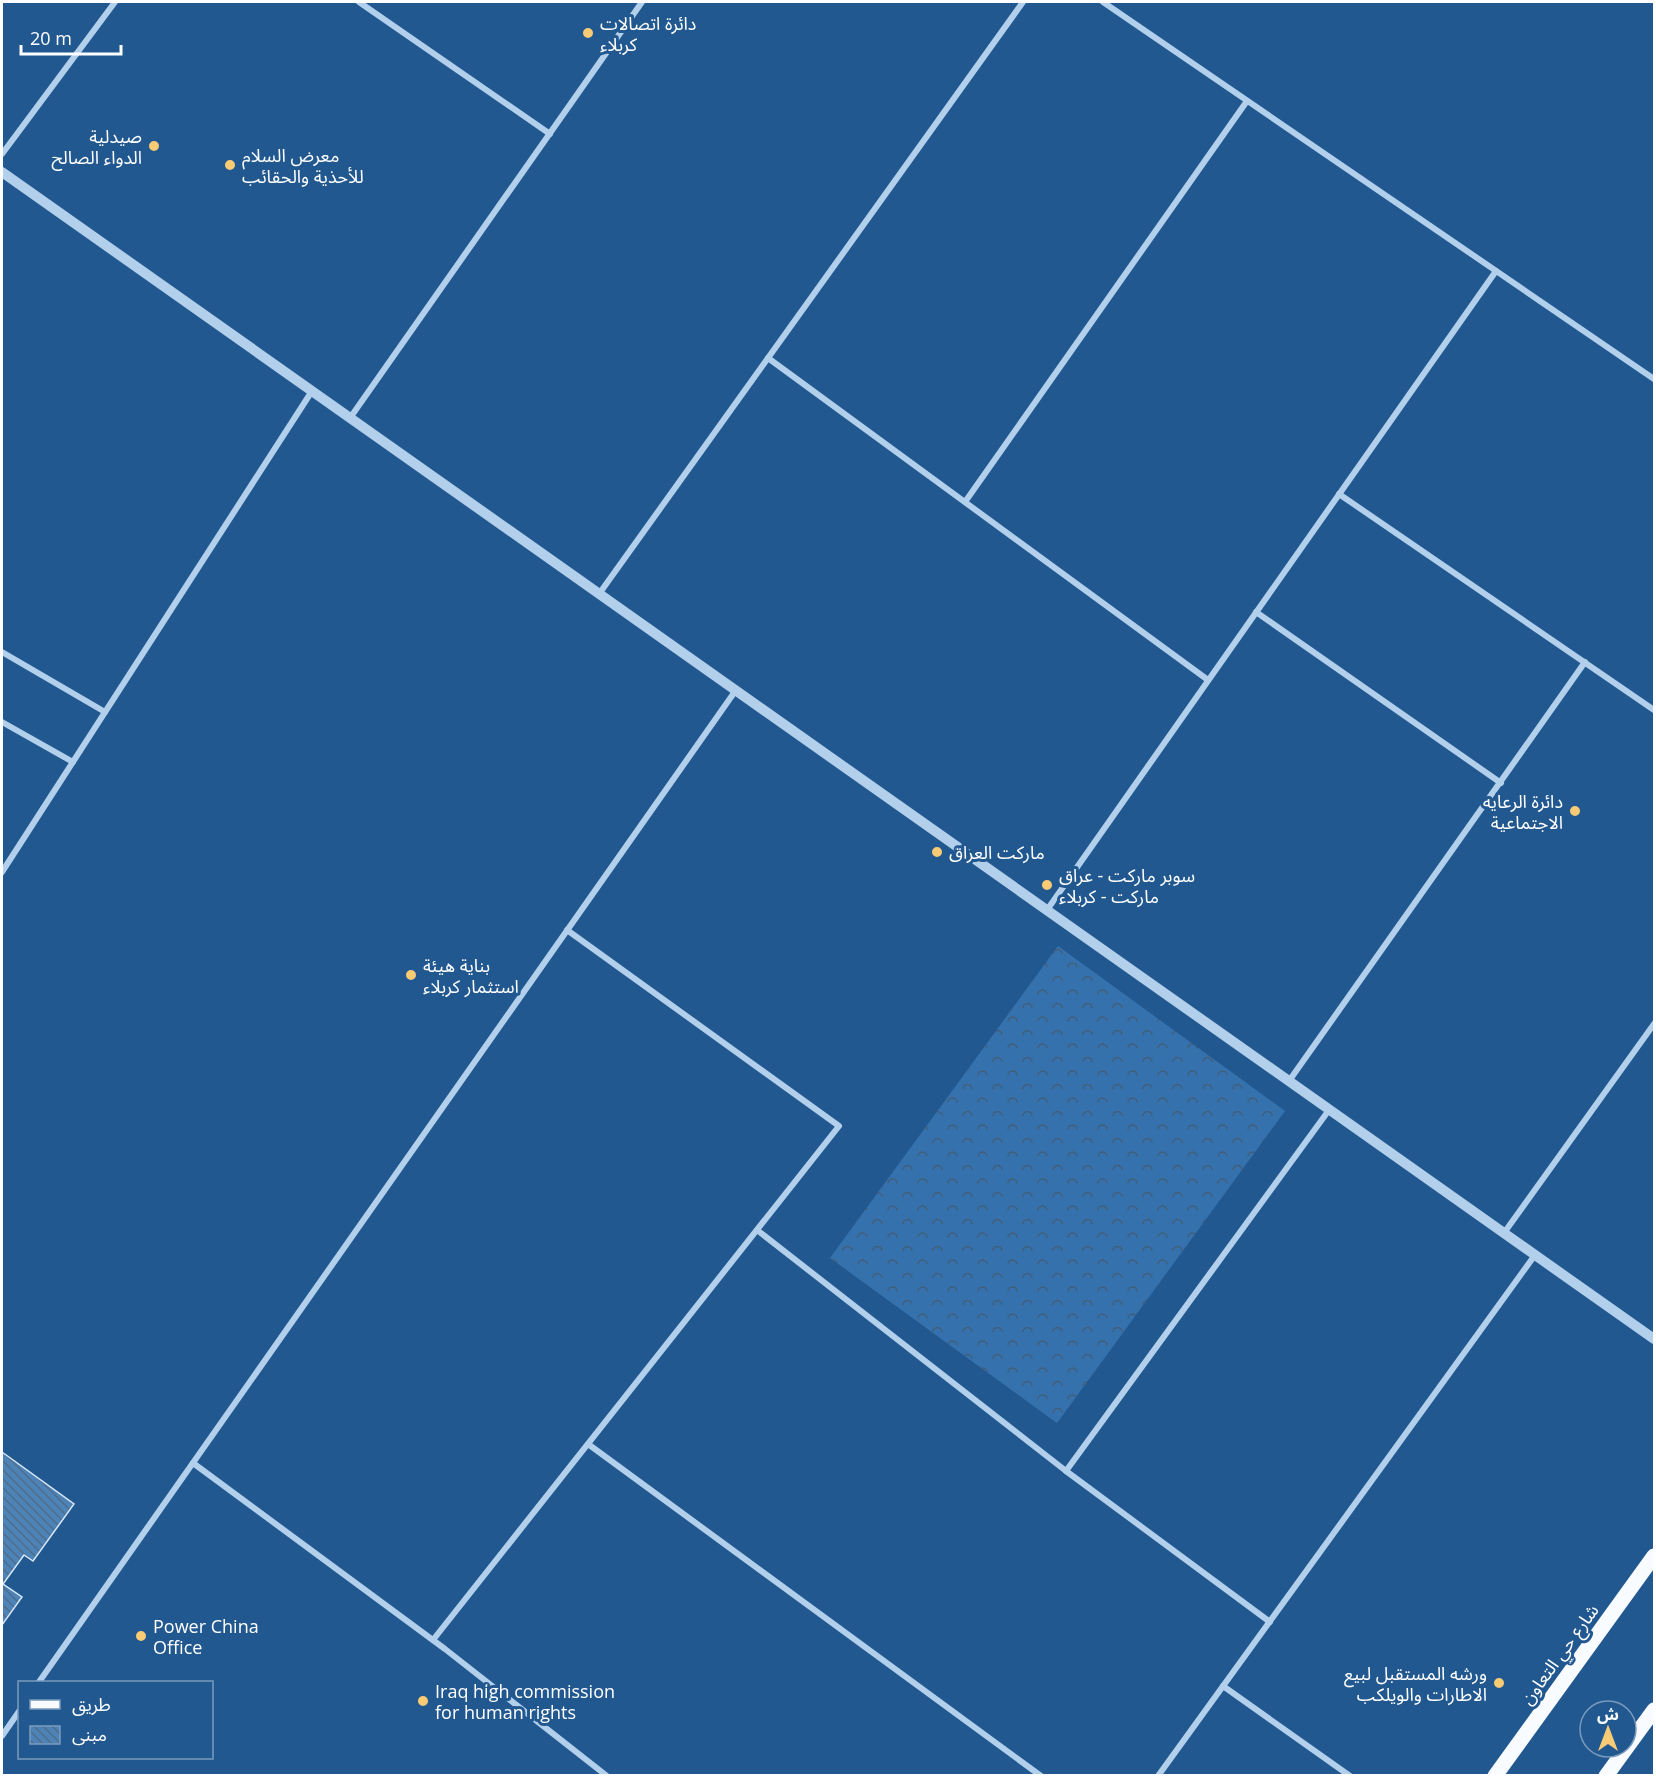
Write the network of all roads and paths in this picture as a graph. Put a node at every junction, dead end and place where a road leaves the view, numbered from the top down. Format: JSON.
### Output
{"nodes":[{"id":1,"x":115,"y":2,"type":"edge"},
{"id":2,"x":359,"y":2,"type":"edge"},
{"id":3,"x":642,"y":2,"type":"edge"},
{"id":4,"x":1023,"y":2,"type":"edge"},
{"id":5,"x":1103,"y":2,"type":"edge"},
{"id":6,"x":1247,"y":101,"type":"junction"},
{"id":7,"x":550,"y":134,"type":"junction"},
{"id":8,"x":2,"y":154,"type":"edge"},
{"id":9,"x":2,"y":172,"type":"edge"},
{"id":10,"x":1496,"y":271,"type":"junction"},
{"id":11,"x":768,"y":358,"type":"junction"},
{"id":12,"x":1654,"y":379,"type":"edge"},
{"id":13,"x":312,"y":391,"type":"junction"},
{"id":14,"x":350,"y":418,"type":"junction"},
{"id":15,"x":1339,"y":494,"type":"junction"},
{"id":16,"x":965,"y":502,"type":"junction"},
{"id":17,"x":599,"y":594,"type":"junction"},
{"id":18,"x":1256,"y":612,"type":"junction"},
{"id":19,"x":2,"y":652,"type":"edge"},
{"id":20,"x":1585,"y":662,"type":"junction"},
{"id":21,"x":1208,"y":680,"type":"junction"},
{"id":22,"x":736,"y":690,"type":"junction"},
{"id":23,"x":1654,"y":710,"type":"edge"},
{"id":24,"x":105,"y":712,"type":"junction"},
{"id":25,"x":2,"y":722,"type":"edge"},
{"id":26,"x":73,"y":762,"type":"junction"},
{"id":27,"x":1501,"y":783,"type":"junction"},
{"id":28,"x":2,"y":872,"type":"edge"},
{"id":29,"x":1047,"y":910,"type":"junction"},
{"id":30,"x":567,"y":930,"type":"junction"},
{"id":31,"x":1654,"y":1024,"type":"edge"},
{"id":32,"x":1289,"y":1081,"type":"junction"},
{"id":33,"x":1329,"y":1110,"type":"junction"},
{"id":34,"x":757,"y":1230,"type":"junction"},
{"id":35,"x":1504,"y":1233,"type":"junction"},
{"id":36,"x":1535,"y":1255,"type":"junction"},
{"id":37,"x":1654,"y":1339,"type":"edge"},
{"id":38,"x":588,"y":1444,"type":"junction"},
{"id":39,"x":193,"y":1463,"type":"junction"},
{"id":40,"x":1066,"y":1472,"type":"junction"},
{"id":41,"x":1654,"y":1556,"type":"edge"},
{"id":42,"x":1270,"y":1622,"type":"junction"},
{"id":43,"x":433,"y":1640,"type":"junction"},
{"id":44,"x":40,"y":1681,"type":"edge"},
{"id":45,"x":1222,"y":1686,"type":"junction"},
{"id":46,"x":1654,"y":1710,"type":"edge"},
{"id":47,"x":18,"y":1713,"type":"edge"},
{"id":48,"x":2,"y":1736,"type":"edge"},
{"id":49,"x":607,"y":1776,"type":"edge"},
{"id":50,"x":1041,"y":1776,"type":"edge"},
{"id":51,"x":1158,"y":1776,"type":"edge"},
{"id":52,"x":1350,"y":1776,"type":"edge"},
{"id":53,"x":1495,"y":1776,"type":"edge"},
{"id":54,"x":1606,"y":1776,"type":"edge"}],
"edges":[{"from":1,"to":8,"type":"street"},
{"from":2,"to":7,"type":"street"},
{"from":3,"to":7,"type":"street"},
{"from":4,"to":11,"type":"street"},
{"from":5,"to":6,"type":"street"},
{"from":6,"to":10,"type":"street"},
{"from":6,"to":16,"type":"street"},
{"from":7,"to":14,"type":"street"},
{"from":9,"to":13,"type":"street"},
{"from":10,"to":12,"type":"street"},
{"from":10,"to":15,"type":"street"},
{"from":11,"to":16,"type":"street"},
{"from":11,"to":17,"type":"street"},
{"from":13,"to":14,"type":"street"},
{"from":13,"to":24,"type":"street"},
{"from":14,"to":17,"type":"street"},
{"from":15,"to":18,"type":"street"},
{"from":15,"to":20,"type":"street"},
{"from":16,"to":21,"type":"street"},
{"from":17,"to":22,"type":"street"},
{"from":18,"to":21,"type":"street"},
{"from":18,"to":27,"type":"street"},
{"from":19,"to":24,"type":"street"},
{"from":20,"to":23,"type":"street"},
{"from":20,"to":27,"type":"street"},
{"from":21,"to":29,"type":"street"},
{"from":22,"to":29,"type":"street"},
{"from":22,"to":30,"type":"street"},
{"from":24,"to":26,"type":"street"},
{"from":25,"to":26,"type":"street"},
{"from":26,"to":28,"type":"street"},
{"from":27,"to":32,"type":"street"},
{"from":29,"to":32,"type":"street"},
{"from":30,"to":34,"type":"street"},
{"from":30,"to":39,"type":"street"},
{"from":31,"to":35,"type":"street"},
{"from":32,"to":33,"type":"street"},
{"from":33,"to":35,"type":"street"},
{"from":33,"to":40,"type":"street"},
{"from":34,"to":38,"type":"street"},
{"from":34,"to":40,"type":"street"},
{"from":35,"to":36,"type":"street"},
{"from":36,"to":37,"type":"street"},
{"from":36,"to":42,"type":"street"},
{"from":38,"to":43,"type":"street"},
{"from":38,"to":50,"type":"street"},
{"from":39,"to":43,"type":"street"},
{"from":39,"to":44,"type":"street"},
{"from":40,"to":42,"type":"street"},
{"from":41,"to":53,"type":"main road","name":"شارع حي التعاون"},
{"from":42,"to":45,"type":"street"},
{"from":43,"to":49,"type":"street"},
{"from":45,"to":51,"type":"street"},
{"from":45,"to":52,"type":"street"},
{"from":46,"to":54,"type":"main road"},
{"from":47,"to":48,"type":"street"}]}
